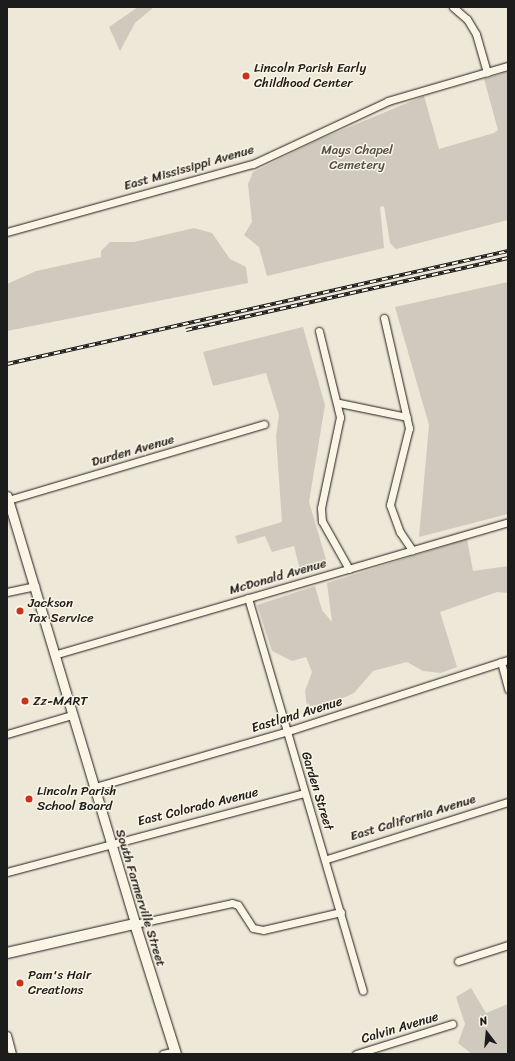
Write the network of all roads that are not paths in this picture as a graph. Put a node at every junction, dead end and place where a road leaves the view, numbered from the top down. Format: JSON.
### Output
{"nodes":[{"id":1,"x":452,"y":7,"type":"edge"},
{"id":2,"x":508,"y":66,"type":"edge"},
{"id":3,"x":487,"y":72,"type":"junction"},
{"id":4,"x":7,"y":232,"type":"edge"},
{"id":5,"x":384,"y":318,"type":"dead end"},
{"id":6,"x":319,"y":331,"type":"dead end"},
{"id":7,"x":339,"y":403,"type":"junction"},
{"id":8,"x":408,"y":417,"type":"junction"},
{"id":9,"x":264,"y":424,"type":"dead end"},
{"id":10,"x":8,"y":498,"type":"edge"},
{"id":11,"x":508,"y":522,"type":"edge"},
{"id":12,"x":412,"y":550,"type":"junction"},
{"id":13,"x":349,"y":569,"type":"junction"},
{"id":14,"x":35,"y":586,"type":"junction"},
{"id":15,"x":7,"y":592,"type":"edge"},
{"id":16,"x":248,"y":598,"type":"junction"},
{"id":17,"x":54,"y":655,"type":"junction"},
{"id":18,"x":505,"y":661,"type":"edge"},
{"id":19,"x":508,"y":689,"type":"edge"},
{"id":20,"x":72,"y":715,"type":"junction"},
{"id":21,"x":288,"y":731,"type":"junction"},
{"id":22,"x":7,"y":734,"type":"edge"},
{"id":23,"x":92,"y":788,"type":"junction"},
{"id":24,"x":303,"y":793,"type":"junction"},
{"id":25,"x":508,"y":802,"type":"edge"},
{"id":26,"x":109,"y":843,"type":"junction"},
{"id":27,"x":327,"y":859,"type":"junction"},
{"id":28,"x":7,"y":872,"type":"edge"},
{"id":29,"x":341,"y":912,"type":"junction"},
{"id":30,"x":135,"y":924,"type":"junction"},
{"id":31,"x":508,"y":946,"type":"edge"},
{"id":32,"x":7,"y":953,"type":"edge"},
{"id":33,"x":458,"y":960,"type":"dead end"},
{"id":34,"x":363,"y":992,"type":"dead end"},
{"id":35,"x":452,"y":1024,"type":"dead end"},
{"id":36,"x":7,"y":1035,"type":"edge"},
{"id":37,"x":175,"y":1052,"type":"edge"},
{"id":38,"x":12,"y":1054,"type":"edge"},
{"id":39,"x":163,"y":1054,"type":"edge"},
{"id":40,"x":356,"y":1054,"type":"edge"}],
"edges":[{"from":1,"to":3,"type":"street"},
{"from":2,"to":3,"type":"street","name":"East Mississippi Avenue"},
{"from":3,"to":4,"type":"street","name":"East Mississippi Avenue"},
{"from":5,"to":8,"type":"street"},
{"from":6,"to":7,"type":"street"},
{"from":7,"to":8,"type":"street"},
{"from":7,"to":13,"type":"street"},
{"from":8,"to":12,"type":"street"},
{"from":9,"to":10,"type":"street","name":"Durden Avenue"},
{"from":10,"to":14,"type":"street","name":"South Farmerville Street"},
{"from":11,"to":12,"type":"street","name":"McDonald Avenue"},
{"from":12,"to":13,"type":"street","name":"McDonald Avenue"},
{"from":13,"to":16,"type":"street","name":"McDonald Avenue"},
{"from":14,"to":15,"type":"street"},
{"from":14,"to":17,"type":"street","name":"South Farmerville Street"},
{"from":16,"to":17,"type":"street","name":"McDonald Avenue"},
{"from":16,"to":21,"type":"street","name":"Garden Street"},
{"from":17,"to":20,"type":"street","name":"South Farmerville Street"},
{"from":18,"to":19,"type":"street"},
{"from":18,"to":21,"type":"street","name":"Eastland Avenue"},
{"from":20,"to":22,"type":"street"},
{"from":20,"to":23,"type":"street","name":"South Farmerville Street"},
{"from":21,"to":23,"type":"street","name":"Eastland Avenue"},
{"from":21,"to":24,"type":"street","name":"Garden Street"},
{"from":23,"to":26,"type":"street","name":"South Farmerville Street"},
{"from":24,"to":26,"type":"street","name":"East Colorado Avenue"},
{"from":24,"to":27,"type":"street","name":"Garden Street"},
{"from":25,"to":27,"type":"street","name":"East California Avenue"},
{"from":26,"to":28,"type":"street","name":"East Colorado Avenue"},
{"from":26,"to":30,"type":"street","name":"South Farmerville Street"},
{"from":27,"to":29,"type":"street","name":"Garden Street"},
{"from":29,"to":30,"type":"street"},
{"from":29,"to":34,"type":"street","name":"Garden Street"},
{"from":30,"to":32,"type":"main road"},
{"from":30,"to":37,"type":"main road","name":"South Farmerville Street"},
{"from":31,"to":33,"type":"street"},
{"from":35,"to":40,"type":"street","name":"Calvin Avenue"},
{"from":36,"to":38,"type":"street"},
{"from":37,"to":39,"type":"street"}]}
